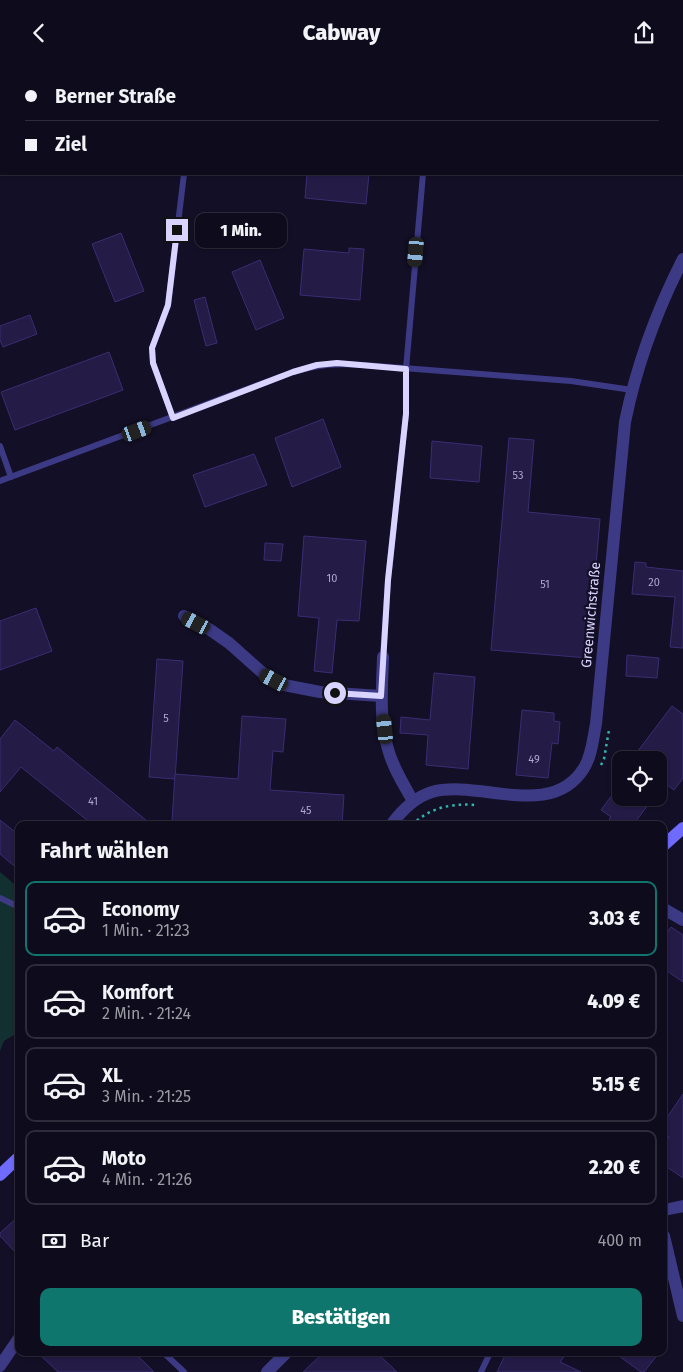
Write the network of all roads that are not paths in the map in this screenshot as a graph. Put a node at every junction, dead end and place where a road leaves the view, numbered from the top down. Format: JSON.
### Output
{"nodes":[{"id":1,"x":184,"y":175,"type":"edge"},
{"id":2,"x":423,"y":175,"type":"edge"},
{"id":3,"x":683,"y":259,"type":"edge"},
{"id":4,"x":406,"y":369,"type":"junction"},
{"id":5,"x":632,"y":389,"type":"junction"},
{"id":6,"x":173,"y":418,"type":"junction"},
{"id":7,"x":0,"y":446,"type":"edge"},
{"id":8,"x":11,"y":477,"type":"junction"},
{"id":9,"x":0,"y":481,"type":"edge"},
{"id":10,"x":184,"y":616,"type":"dead end"},
{"id":11,"x":383,"y":657,"type":"joint"},
{"id":12,"x":381,"y":696,"type":"junction"},
{"id":13,"x":413,"y":801,"type":"junction"},
{"id":14,"x":394,"y":821,"type":"edge"},
{"id":15,"x":683,"y":828,"type":"edge"},
{"id":16,"x":667,"y":842,"type":"edge"},
{"id":17,"x":0,"y":898,"type":"edge"},
{"id":18,"x":15,"y":905,"type":"edge"},
{"id":19,"x":667,"y":911,"type":"edge"},
{"id":20,"x":683,"y":920,"type":"edge"},
{"id":21,"x":15,"y":1161,"type":"edge"},
{"id":22,"x":0,"y":1175,"type":"edge"},
{"id":23,"x":683,"y":1206,"type":"edge"},
{"id":24,"x":667,"y":1209,"type":"edge"},
{"id":25,"x":667,"y":1249,"type":"edge"},
{"id":26,"x":683,"y":1316,"type":"edge"},
{"id":27,"x":15,"y":1344,"type":"edge"},
{"id":28,"x":167,"y":1356,"type":"edge"},
{"id":29,"x":283,"y":1356,"type":"edge"},
{"id":30,"x":489,"y":1356,"type":"edge"},
{"id":31,"x":0,"y":1366,"type":"edge"},
{"id":32,"x":184,"y":1372,"type":"edge"},
{"id":33,"x":268,"y":1372,"type":"edge"},
{"id":34,"x":481,"y":1372,"type":"edge"}],
"edges":[{"from":1,"to":6,"type":"lane"},
{"from":2,"to":4,"type":"lane"},
{"from":3,"to":5,"type":"street","name":"Greenwichstraße"},
{"from":4,"to":5,"type":"lane"},
{"from":4,"to":6,"type":"lane"},
{"from":4,"to":11,"type":"lane"},
{"from":5,"to":13,"type":"street","name":"Greenwichstraße"},
{"from":6,"to":8,"type":"lane"},
{"from":7,"to":8,"type":"lane"},
{"from":8,"to":9,"type":"lane"},
{"from":10,"to":12,"type":"street"},
{"from":11,"to":12,"type":"street"},
{"from":12,"to":13,"type":"street"},
{"from":13,"to":14,"type":"street","name":"Greenwichstraße"},
{"from":15,"to":16,"type":"main road"},
{"from":17,"to":18,"type":"lane"},
{"from":19,"to":20,"type":"street"},
{"from":21,"to":22,"type":"main road"},
{"from":23,"to":24,"type":"street"},
{"from":25,"to":26,"type":"street"},
{"from":27,"to":31,"type":"street"},
{"from":28,"to":32,"type":"lane"},
{"from":29,"to":33,"type":"street"},
{"from":30,"to":34,"type":"lane"}]}
